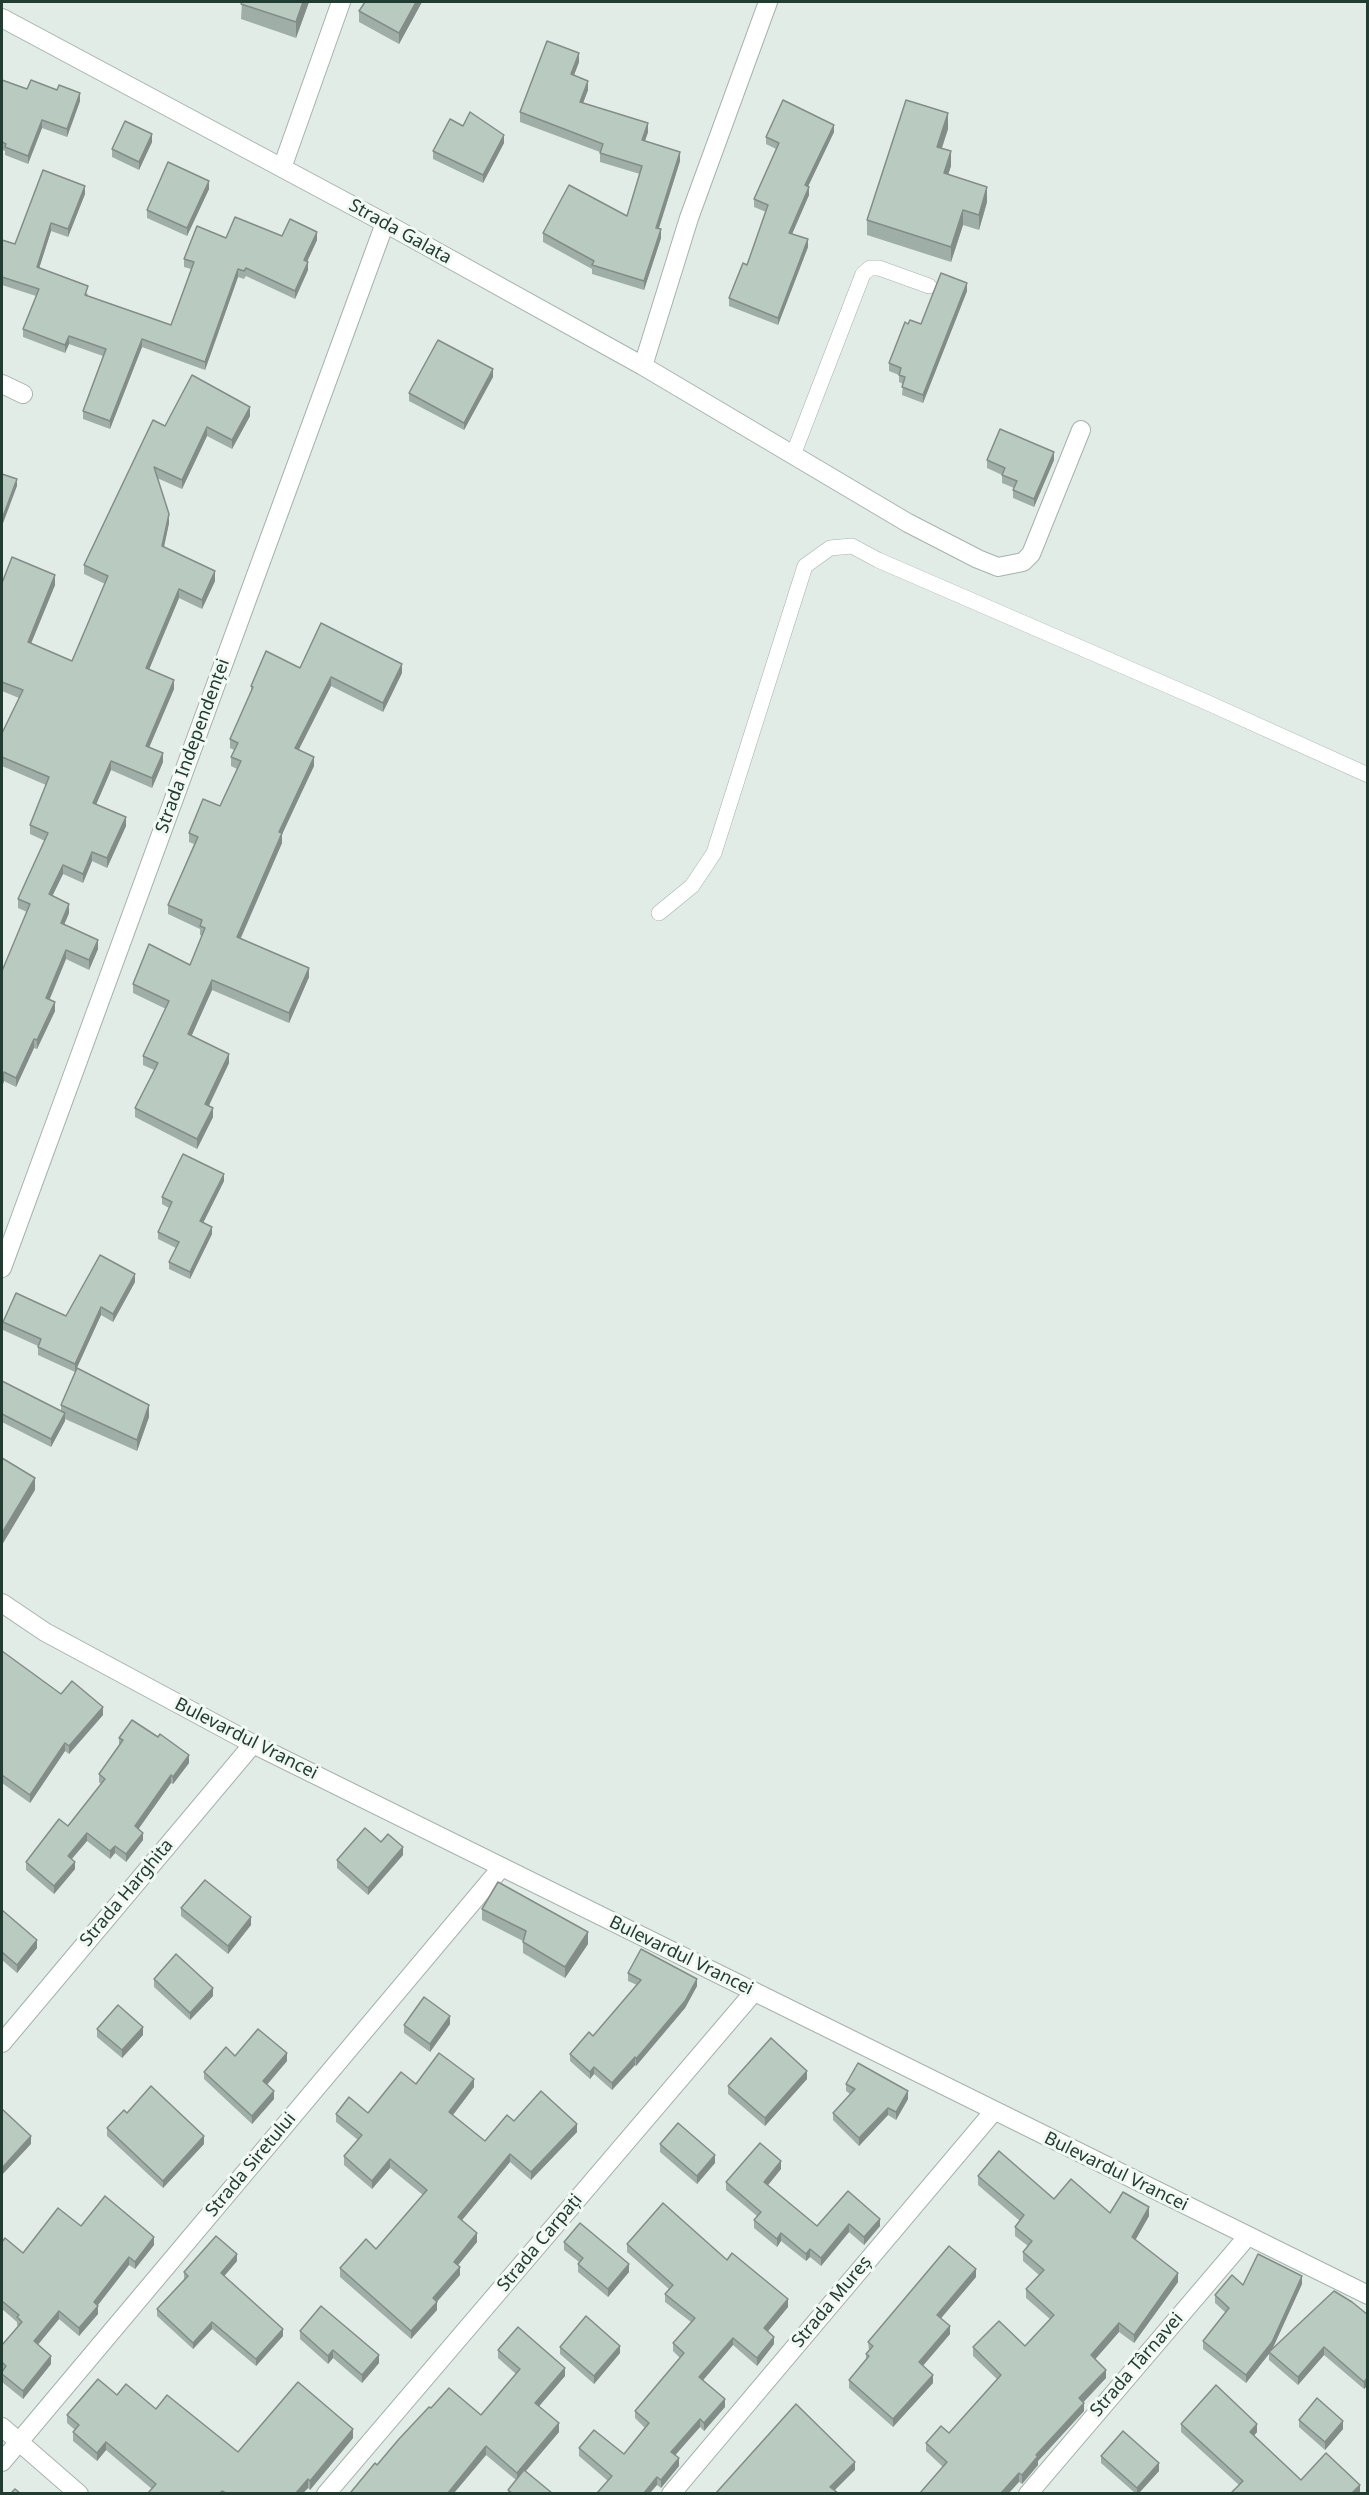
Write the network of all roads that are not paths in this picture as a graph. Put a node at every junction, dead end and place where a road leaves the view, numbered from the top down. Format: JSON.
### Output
{"nodes":[{"id":1,"x":341,"y":2,"type":"edge"},
{"id":2,"x":768,"y":2,"type":"edge"},
{"id":3,"x":2,"y":18,"type":"edge"},
{"id":4,"x":282,"y":168,"type":"junction"},
{"id":5,"x":385,"y":223,"type":"junction"},
{"id":6,"x":929,"y":286,"type":"dead end"},
{"id":7,"x":643,"y":366,"type":"junction"},
{"id":8,"x":2,"y":384,"type":"edge"},
{"id":9,"x":23,"y":394,"type":"dead end"},
{"id":10,"x":1081,"y":430,"type":"dead end"},
{"id":11,"x":793,"y":455,"type":"junction"},
{"id":12,"x":1368,"y":775,"type":"edge"},
{"id":13,"x":659,"y":913,"type":"dead end"},
{"id":14,"x":2,"y":1268,"type":"edge"},
{"id":15,"x":2,"y":1603,"type":"edge"},
{"id":16,"x":253,"y":1744,"type":"junction"},
{"id":17,"x":501,"y":1868,"type":"junction"},
{"id":18,"x":754,"y":1992,"type":"junction"},
{"id":19,"x":2,"y":2043,"type":"edge"},
{"id":20,"x":994,"y":2111,"type":"junction"},
{"id":21,"x":1247,"y":2237,"type":"junction"},
{"id":22,"x":1368,"y":2295,"type":"edge"},
{"id":23,"x":2,"y":2427,"type":"edge"},
{"id":24,"x":19,"y":2441,"type":"junction"},
{"id":25,"x":2,"y":2462,"type":"edge"},
{"id":26,"x":79,"y":2493,"type":"edge"},
{"id":27,"x":326,"y":2493,"type":"edge"},
{"id":28,"x":671,"y":2493,"type":"edge"},
{"id":29,"x":1028,"y":2493,"type":"edge"}],
"edges":[{"from":1,"to":4,"type":"street"},
{"from":2,"to":7,"type":"street"},
{"from":3,"to":4,"type":"street","name":"Strada Galata"},
{"from":4,"to":5,"type":"street","name":"Strada Galata"},
{"from":5,"to":7,"type":"street","name":"Strada Galata"},
{"from":5,"to":14,"type":"street","name":"Strada Independenței"},
{"from":6,"to":11,"type":"lane"},
{"from":7,"to":11,"type":"street","name":"Strada Galata"},
{"from":8,"to":9,"type":"street"},
{"from":10,"to":11,"type":"street","name":"Strada Galata"},
{"from":12,"to":13,"type":"lane"},
{"from":15,"to":16,"type":"street","name":"Bulevardul Vrancei"},
{"from":16,"to":17,"type":"street","name":"Bulevardul Vrancei"},
{"from":16,"to":19,"type":"street","name":"Strada Harghita"},
{"from":17,"to":18,"type":"street","name":"Bulevardul Vrancei"},
{"from":17,"to":24,"type":"street","name":"Strada Siretului"},
{"from":18,"to":20,"type":"street","name":"Bulevardul Vrancei"},
{"from":18,"to":27,"type":"street","name":"Strada Carpați"},
{"from":20,"to":21,"type":"street","name":"Bulevardul Vrancei"},
{"from":20,"to":28,"type":"street","name":"Strada Mureș"},
{"from":21,"to":22,"type":"street","name":"Bulevardul Vrancei"},
{"from":21,"to":29,"type":"street","name":"Strada Târnavei"},
{"from":23,"to":24,"type":"street"},
{"from":24,"to":25,"type":"street","name":"Strada Siretului"},
{"from":24,"to":26,"type":"street"}]}
